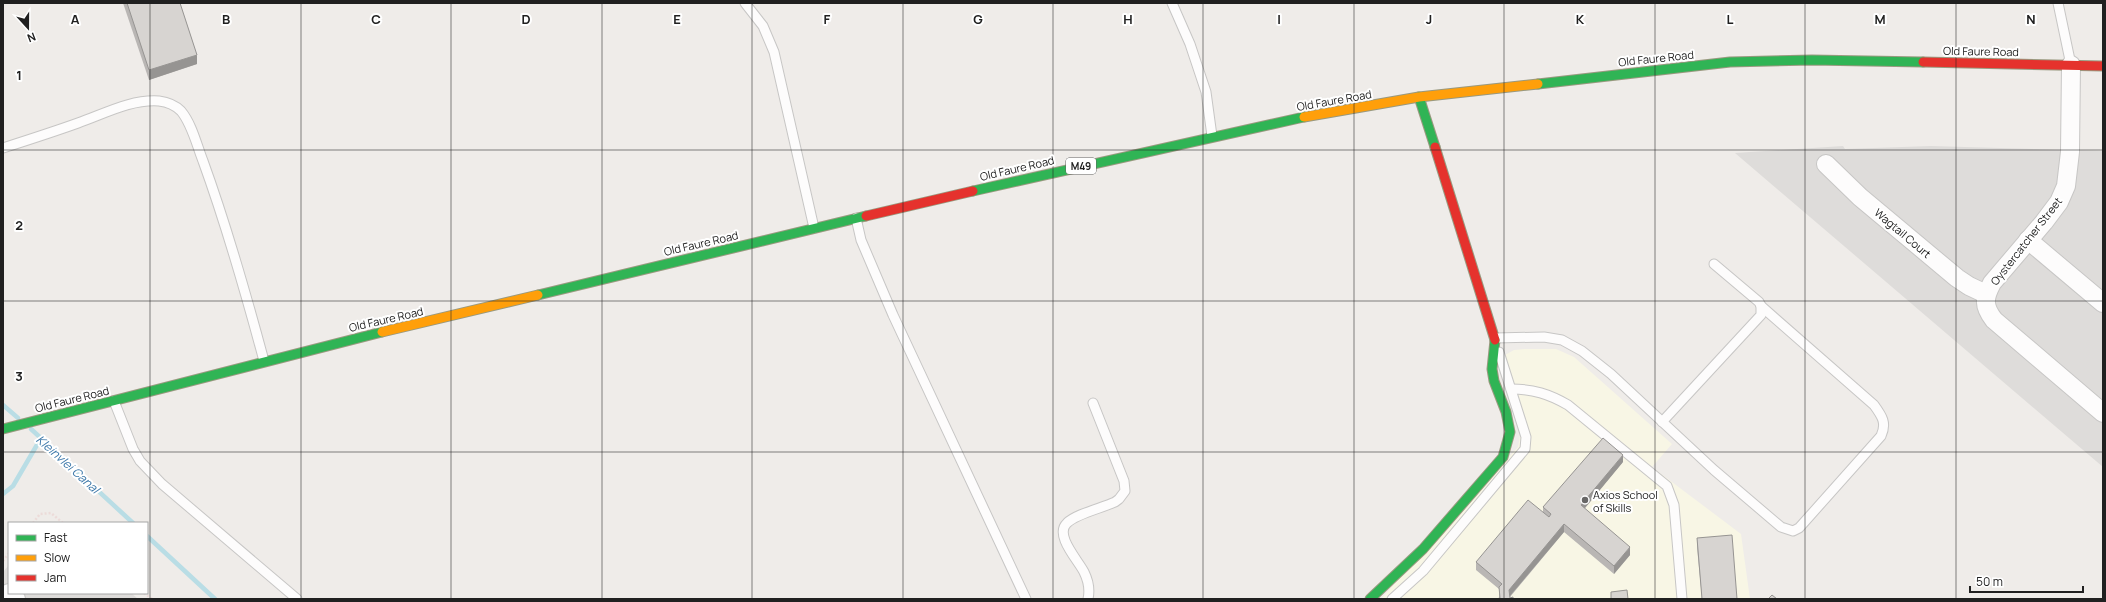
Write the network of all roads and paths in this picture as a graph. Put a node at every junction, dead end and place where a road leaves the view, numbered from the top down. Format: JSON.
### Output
{"nodes":[{"id":1,"x":745,"y":3,"type":"edge"},
{"id":2,"x":1172,"y":3,"type":"edge"},
{"id":3,"x":2058,"y":3,"type":"edge"},
{"id":4,"x":2071,"y":65,"type":"junction"},
{"id":5,"x":2103,"y":66,"type":"edge"},
{"id":6,"x":1419,"y":97,"type":"junction"},
{"id":7,"x":1212,"y":136,"type":"junction"},
{"id":8,"x":3,"y":148,"type":"edge"},
{"id":9,"x":1826,"y":164,"type":"dead end"},
{"id":10,"x":856,"y":218,"type":"junction"},
{"id":11,"x":814,"y":228,"type":"junction"},
{"id":12,"x":2028,"y":240,"type":"junction"},
{"id":13,"x":1714,"y":264,"type":"dead end"},
{"id":14,"x":1986,"y":294,"type":"junction"},
{"id":15,"x":2103,"y":303,"type":"edge"},
{"id":16,"x":1761,"y":306,"type":"junction"},
{"id":17,"x":1495,"y":338,"type":"junction"},
{"id":18,"x":264,"y":362,"type":"junction"},
{"id":19,"x":1511,"y":389,"type":"junction"},
{"id":20,"x":114,"y":401,"type":"junction"},
{"id":21,"x":1093,"y":403,"type":"dead end"},
{"id":22,"x":2103,"y":413,"type":"edge"},
{"id":23,"x":1662,"y":422,"type":"junction"},
{"id":24,"x":3,"y":429,"type":"edge"},
{"id":25,"x":33,"y":522,"type":"edge"},
{"id":26,"x":62,"y":522,"type":"edge"},
{"id":27,"x":297,"y":599,"type":"edge"},
{"id":28,"x":1026,"y":599,"type":"edge"},
{"id":29,"x":1088,"y":599,"type":"edge"},
{"id":30,"x":1370,"y":599,"type":"edge"},
{"id":31,"x":1392,"y":599,"type":"edge"},
{"id":32,"x":1682,"y":599,"type":"edge"}],
"edges":[{"from":1,"to":11,"type":"lane"},
{"from":2,"to":7,"type":"lane"},
{"from":3,"to":4,"type":"lane"},
{"from":4,"to":5,"type":"main road","name":"Old Faure Road","number":"M49"},
{"from":4,"to":6,"type":"main road","name":"Old Faure Road","number":"M49"},
{"from":4,"to":12,"type":"street","name":"Oystercatcher Street"},
{"from":6,"to":7,"type":"main road","name":"Old Faure Road","number":"M49"},
{"from":6,"to":17,"type":"main road"},
{"from":7,"to":10,"type":"main road","name":"Old Faure Road","number":"M49"},
{"from":8,"to":18,"type":"lane"},
{"from":9,"to":14,"type":"street","name":"Wagtail Court"},
{"from":10,"to":11,"type":"main road","name":"Old Faure Road","number":"M49"},
{"from":10,"to":28,"type":"lane"},
{"from":11,"to":18,"type":"main road","name":"Old Faure Road","number":"M49"},
{"from":12,"to":14,"type":"street","name":"Oystercatcher Street"},
{"from":12,"to":15,"type":"street"},
{"from":13,"to":16,"type":"lane"},
{"from":14,"to":22,"type":"street","name":"Oystercatcher Street"},
{"from":16,"to":23,"type":"lane"},
{"from":16,"to":23,"type":"lane"},
{"from":17,"to":19,"type":"lane"},
{"from":17,"to":23,"type":"lane"},
{"from":17,"to":30,"type":"main road"},
{"from":18,"to":20,"type":"main road","name":"Old Faure Road","number":"M49"},
{"from":19,"to":31,"type":"lane"},
{"from":19,"to":32,"type":"lane"},
{"from":20,"to":24,"type":"main road","name":"Old Faure Road","number":"M49"},
{"from":20,"to":27,"type":"lane"},
{"from":21,"to":29,"type":"lane"},
{"from":25,"to":26,"type":"path"}]}
